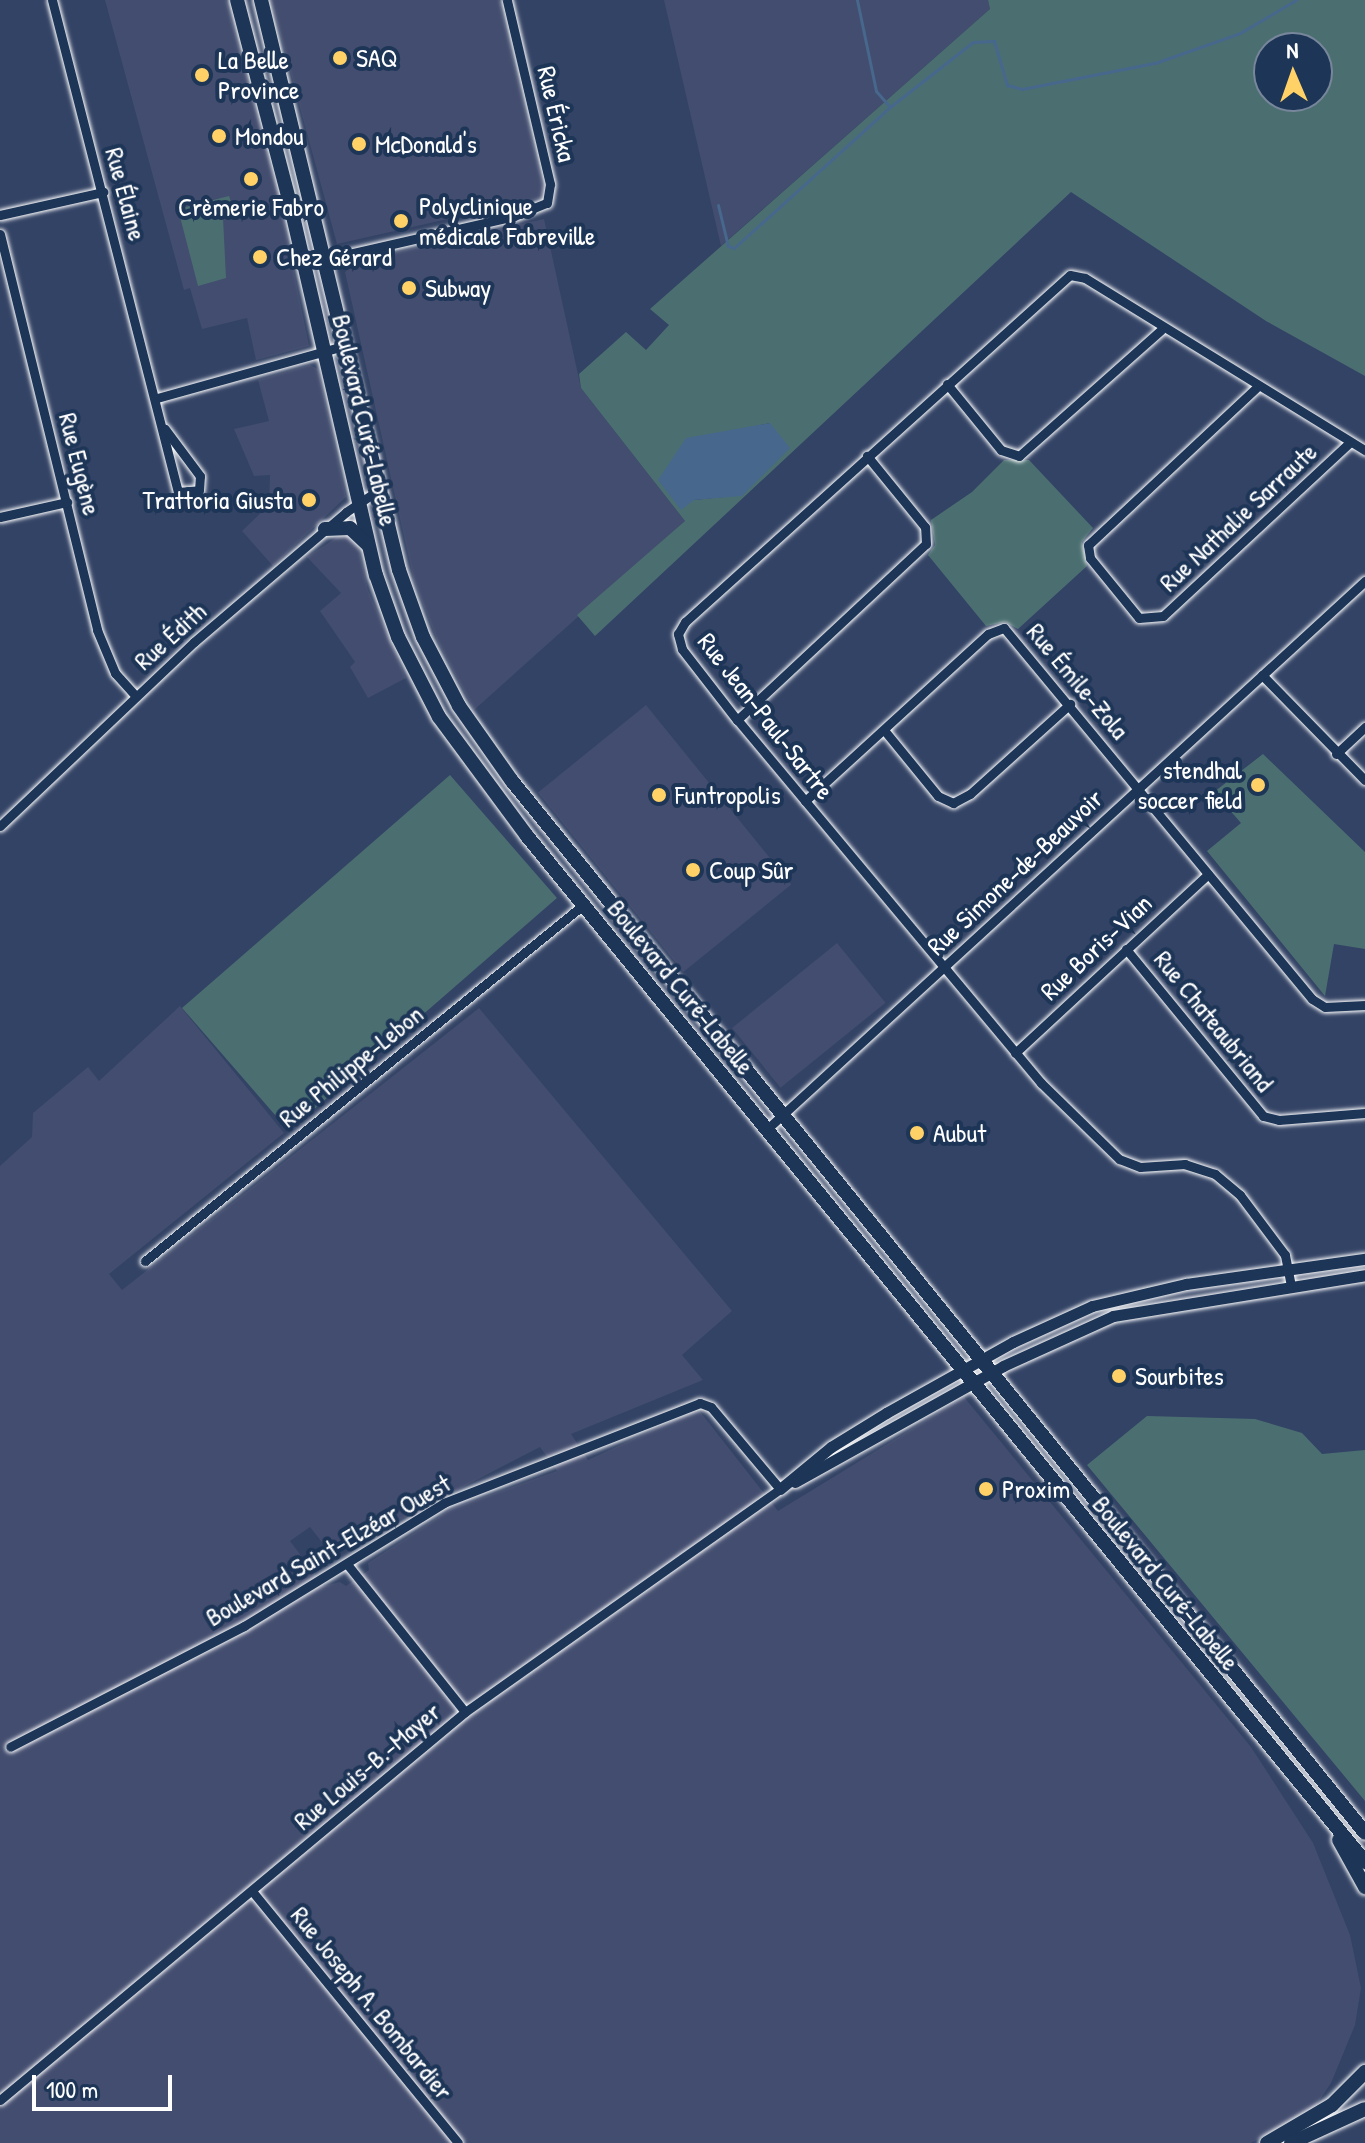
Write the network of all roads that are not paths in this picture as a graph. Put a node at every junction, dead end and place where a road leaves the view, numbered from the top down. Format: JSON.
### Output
{"nodes":[{"id":1,"x":52,"y":0,"type":"edge"},
{"id":2,"x":237,"y":0,"type":"edge"},
{"id":3,"x":261,"y":0,"type":"edge"},
{"id":4,"x":507,"y":0,"type":"edge"},
{"id":5,"x":103,"y":192,"type":"junction"},
{"id":6,"x":0,"y":215,"type":"edge"},
{"id":7,"x":0,"y":234,"type":"edge"},
{"id":8,"x":327,"y":259,"type":"junction"},
{"id":9,"x":1161,"y":330,"type":"junction"},
{"id":10,"x":347,"y":345,"type":"junction"},
{"id":11,"x":324,"y":351,"type":"junction"},
{"id":12,"x":947,"y":384,"type":"junction"},
{"id":13,"x":1256,"y":388,"type":"junction"},
{"id":14,"x":157,"y":398,"type":"junction"},
{"id":15,"x":165,"y":429,"type":"junction"},
{"id":16,"x":1350,"y":442,"type":"junction"},
{"id":17,"x":1365,"y":450,"type":"edge"},
{"id":18,"x":867,"y":456,"type":"junction"},
{"id":19,"x":379,"y":490,"type":"junction"},
{"id":20,"x":67,"y":502,"type":"junction"},
{"id":21,"x":359,"y":503,"type":"junction"},
{"id":22,"x":0,"y":517,"type":"edge"},
{"id":23,"x":325,"y":529,"type":"junction"},
{"id":24,"x":368,"y":545,"type":"junction"},
{"id":25,"x":1365,"y":581,"type":"edge"},
{"id":26,"x":1262,"y":675,"type":"junction"},
{"id":27,"x":136,"y":696,"type":"junction"},
{"id":28,"x":1070,"y":704,"type":"junction"},
{"id":29,"x":737,"y":720,"type":"junction"},
{"id":30,"x":1365,"y":727,"type":"edge"},
{"id":31,"x":884,"y":730,"type":"junction"},
{"id":32,"x":1336,"y":754,"type":"junction"},
{"id":33,"x":1365,"y":780,"type":"edge"},
{"id":34,"x":1138,"y":789,"type":"junction"},
{"id":35,"x":805,"y":801,"type":"junction"},
{"id":36,"x":0,"y":826,"type":"edge"},
{"id":37,"x":1208,"y":874,"type":"junction"},
{"id":38,"x":583,"y":905,"type":"junction"},
{"id":39,"x":1126,"y":949,"type":"junction"},
{"id":40,"x":942,"y":970,"type":"junction"},
{"id":41,"x":1365,"y":1005,"type":"edge"},
{"id":42,"x":1015,"y":1053,"type":"junction"},
{"id":43,"x":1365,"y":1113,"type":"edge"},
{"id":44,"x":784,"y":1114,"type":"junction"},
{"id":45,"x":766,"y":1130,"type":"junction"},
{"id":46,"x":1365,"y":1259,"type":"edge"},
{"id":47,"x":145,"y":1261,"type":"dead end"},
{"id":48,"x":1288,"y":1270,"type":"junction"},
{"id":49,"x":1365,"y":1275,"type":"edge"},
{"id":50,"x":1291,"y":1286,"type":"junction"},
{"id":51,"x":982,"y":1359,"type":"junction"},
{"id":52,"x":961,"y":1370,"type":"junction"},
{"id":53,"x":993,"y":1371,"type":"junction"},
{"id":54,"x":972,"y":1383,"type":"junction"},
{"id":55,"x":780,"y":1489,"type":"junction"},
{"id":56,"x":347,"y":1564,"type":"junction"},
{"id":57,"x":465,"y":1712,"type":"junction"},
{"id":58,"x":10,"y":1747,"type":"dead end"},
{"id":59,"x":1346,"y":1810,"type":"junction"},
{"id":60,"x":1331,"y":1821,"type":"junction"},
{"id":61,"x":1365,"y":1824,"type":"edge"},
{"id":62,"x":1365,"y":1833,"type":"edge"},
{"id":63,"x":1365,"y":1862,"type":"edge"},
{"id":64,"x":1365,"y":1887,"type":"edge"},
{"id":65,"x":252,"y":1891,"type":"junction"},
{"id":66,"x":1365,"y":2072,"type":"edge"},
{"id":67,"x":0,"y":2100,"type":"edge"},
{"id":68,"x":1365,"y":2109,"type":"edge"},
{"id":69,"x":458,"y":2143,"type":"edge"},
{"id":70,"x":1267,"y":2143,"type":"edge"},
{"id":71,"x":1291,"y":2143,"type":"edge"}],
"edges":[{"from":1,"to":5,"type":"street","name":"Rue Élaine"},
{"from":2,"to":11,"type":"main road","name":"Boulevard Curé-Labelle"},
{"from":3,"to":8,"type":"main road","name":"Boulevard Curé-Labelle"},
{"from":4,"to":8,"type":"street","name":"Rue Éricka"},
{"from":5,"to":6,"type":"street"},
{"from":5,"to":14,"type":"street","name":"Rue Élaine"},
{"from":7,"to":20,"type":"street","name":"Rue Eugène"},
{"from":8,"to":10,"type":"main road","name":"Boulevard Curé-Labelle"},
{"from":9,"to":12,"type":"street","name":"Rue Jean-Paul-Sartre"},
{"from":9,"to":12,"type":"street"},
{"from":9,"to":13,"type":"street","name":"Rue Jean-Paul-Sartre"},
{"from":10,"to":11,"type":"street"},
{"from":10,"to":19,"type":"main road","name":"Boulevard Curé-Labelle"},
{"from":11,"to":14,"type":"street"},
{"from":11,"to":21,"type":"main road","name":"Boulevard Curé-Labelle"},
{"from":12,"to":18,"type":"street","name":"Rue Jean-Paul-Sartre"},
{"from":13,"to":16,"type":"street","name":"Rue Jean-Paul-Sartre"},
{"from":13,"to":16,"type":"street","name":"Rue Nathalie Sarraute"},
{"from":14,"to":15,"type":"street","name":"Rue Élaine"},
{"from":15,"to":15,"type":"street","name":"Rue Élaine"},
{"from":16,"to":17,"type":"street","name":"Rue Jean-Paul-Sartre"},
{"from":18,"to":29,"type":"street","name":"Rue Jean-Paul-Sartre"},
{"from":18,"to":29,"type":"street"},
{"from":19,"to":21,"type":"street","name":"Rue Édith"},
{"from":19,"to":44,"type":"main road","name":"Boulevard Curé-Labelle"},
{"from":20,"to":22,"type":"street"},
{"from":20,"to":27,"type":"street","name":"Rue Eugène"},
{"from":21,"to":23,"type":"street","name":"Rue Édith"},
{"from":21,"to":24,"type":"main road","name":"Boulevard Curé-Labelle"},
{"from":23,"to":24,"type":"main road"},
{"from":23,"to":27,"type":"street","name":"Rue Édith"},
{"from":24,"to":38,"type":"main road","name":"Boulevard Curé-Labelle"},
{"from":25,"to":26,"type":"street","name":"Rue Simone-de-Beauvoir"},
{"from":26,"to":32,"type":"street"},
{"from":26,"to":34,"type":"street","name":"Rue Simone-de-Beauvoir"},
{"from":27,"to":36,"type":"street","name":"Rue Édith"},
{"from":28,"to":31,"type":"street"},
{"from":28,"to":31,"type":"street","name":"Rue Émile-Zola"},
{"from":28,"to":34,"type":"street","name":"Rue Émile-Zola"},
{"from":29,"to":35,"type":"street","name":"Rue Jean-Paul-Sartre"},
{"from":30,"to":32,"type":"street"},
{"from":31,"to":35,"type":"street","name":"Rue Émile-Zola"},
{"from":32,"to":33,"type":"street"},
{"from":34,"to":37,"type":"street","name":"Rue Émile-Zola"},
{"from":34,"to":40,"type":"street","name":"Rue Simone-de-Beauvoir"},
{"from":35,"to":40,"type":"street","name":"Rue Jean-Paul-Sartre"},
{"from":37,"to":39,"type":"street","name":"Rue Boris-Vian"},
{"from":37,"to":41,"type":"street","name":"Rue Émile-Zola"},
{"from":38,"to":45,"type":"main road","name":"Boulevard Curé-Labelle"},
{"from":38,"to":47,"type":"street","name":"Rue Philippe-Lebon"},
{"from":39,"to":42,"type":"street","name":"Rue Boris-Vian"},
{"from":39,"to":43,"type":"street","name":"Rue Chateaubriand"},
{"from":40,"to":42,"type":"street","name":"Rue Jean-Paul-Sartre"},
{"from":40,"to":44,"type":"street","name":"Rue Simone-de-Beauvoir"},
{"from":42,"to":48,"type":"street","name":"Rue Jean-Paul-Sartre"},
{"from":44,"to":45,"type":"street","name":"Rue Simone-de-Beauvoir"},
{"from":44,"to":51,"type":"main road","name":"Boulevard Curé-Labelle"},
{"from":45,"to":52,"type":"main road","name":"Boulevard Curé-Labelle"},
{"from":46,"to":48,"type":"street"},
{"from":48,"to":50,"type":"street","name":"Rue Jean-Paul-Sartre"},
{"from":48,"to":51,"type":"street"},
{"from":49,"to":50,"type":"street"},
{"from":50,"to":53,"type":"street"},
{"from":51,"to":52,"type":"street"},
{"from":51,"to":53,"type":"main road","name":"Boulevard Curé-Labelle"},
{"from":52,"to":54,"type":"main road","name":"Boulevard Curé-Labelle"},
{"from":52,"to":55,"type":"street","name":"Rue Louis-B.-Mayer"},
{"from":53,"to":54,"type":"street"},
{"from":53,"to":59,"type":"main road","name":"Boulevard Curé-Labelle"},
{"from":54,"to":55,"type":"street","name":"Rue Louis-B.-Mayer"},
{"from":54,"to":60,"type":"main road","name":"Boulevard Curé-Labelle"},
{"from":55,"to":56,"type":"street","name":"Boulevard Saint-Elzéar Ouest"},
{"from":55,"to":57,"type":"street","name":"Rue Louis-B.-Mayer"},
{"from":56,"to":57,"type":"street"},
{"from":56,"to":58,"type":"street","name":"Boulevard Saint-Elzéar Ouest"},
{"from":57,"to":65,"type":"street","name":"Rue Louis-B.-Mayer"},
{"from":59,"to":61,"type":"main road"},
{"from":59,"to":62,"type":"main road","name":"Boulevard Curé-Labelle"},
{"from":60,"to":63,"type":"main road","name":"Boulevard Curé-Labelle"},
{"from":60,"to":64,"type":"main road"},
{"from":65,"to":67,"type":"street","name":"Rue Louis-B.-Mayer"},
{"from":65,"to":69,"type":"street","name":"Rue Joseph A. Bombardier"},
{"from":66,"to":70,"type":"main road"},
{"from":68,"to":71,"type":"main road"}]}
